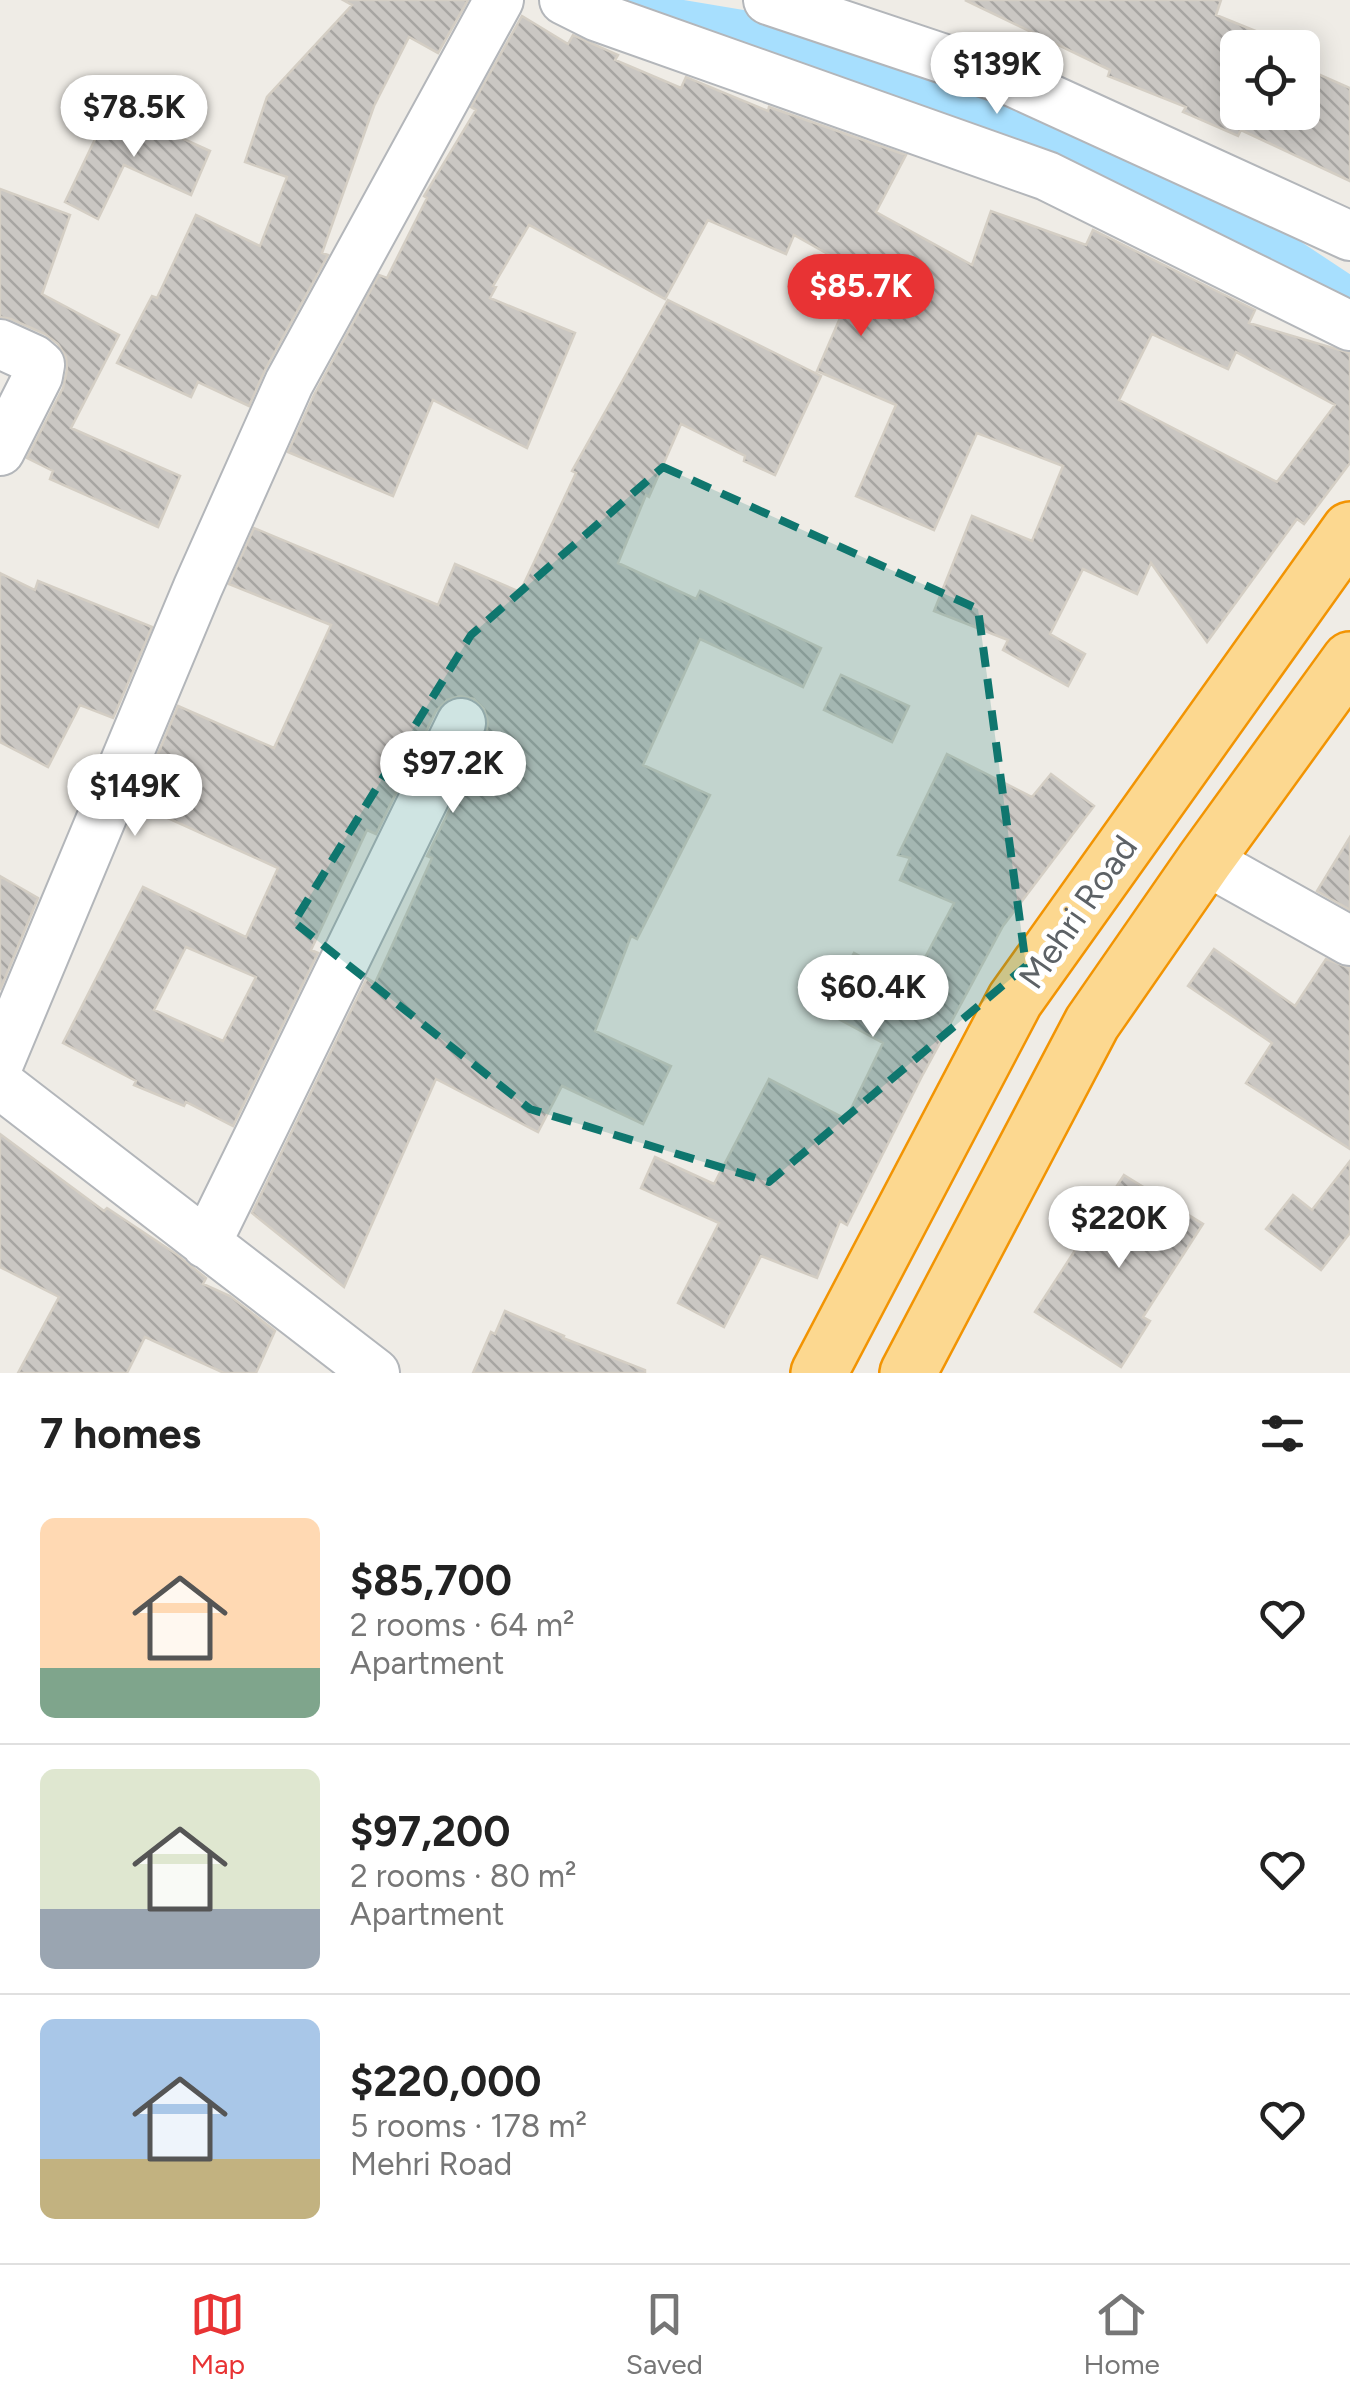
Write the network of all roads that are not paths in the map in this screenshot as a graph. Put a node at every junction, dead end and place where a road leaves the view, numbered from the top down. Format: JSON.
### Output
{"nodes":[{"id":1,"x":499,"y":0,"type":"edge"},
{"id":2,"x":768,"y":0,"type":"edge"},
{"id":3,"x":591,"y":6,"type":"edge"},
{"id":4,"x":1350,"y":236,"type":"edge"},
{"id":5,"x":1350,"y":326,"type":"edge"},
{"id":6,"x":0,"y":344,"type":"edge"},
{"id":7,"x":0,"y":450,"type":"edge"},
{"id":8,"x":1350,"y":530,"type":"edge"},
{"id":9,"x":1350,"y":660,"type":"edge"},
{"id":10,"x":461,"y":722,"type":"dead end"},
{"id":11,"x":1205,"y":860,"type":"junction"},
{"id":12,"x":1350,"y":942,"type":"edge"},
{"id":13,"x":0,"y":1061,"type":"edge"},
{"id":14,"x":0,"y":1084,"type":"edge"},
{"id":15,"x":206,"y":1244,"type":"junction"},
{"id":16,"x":374,"y":1373,"type":"edge"},
{"id":17,"x":820,"y":1373,"type":"edge"},
{"id":18,"x":908,"y":1373,"type":"edge"}],
"edges":[{"from":1,"to":13,"type":"street"},
{"from":2,"to":4,"type":"street"},
{"from":3,"to":5,"type":"street"},
{"from":6,"to":7,"type":"street"},
{"from":8,"to":17,"type":"highway","name":"Mehri Road"},
{"from":9,"to":11,"type":"highway"},
{"from":10,"to":15,"type":"street"},
{"from":11,"to":12,"type":"street"},
{"from":11,"to":18,"type":"highway"},
{"from":14,"to":15,"type":"street"},
{"from":15,"to":16,"type":"street"}]}
